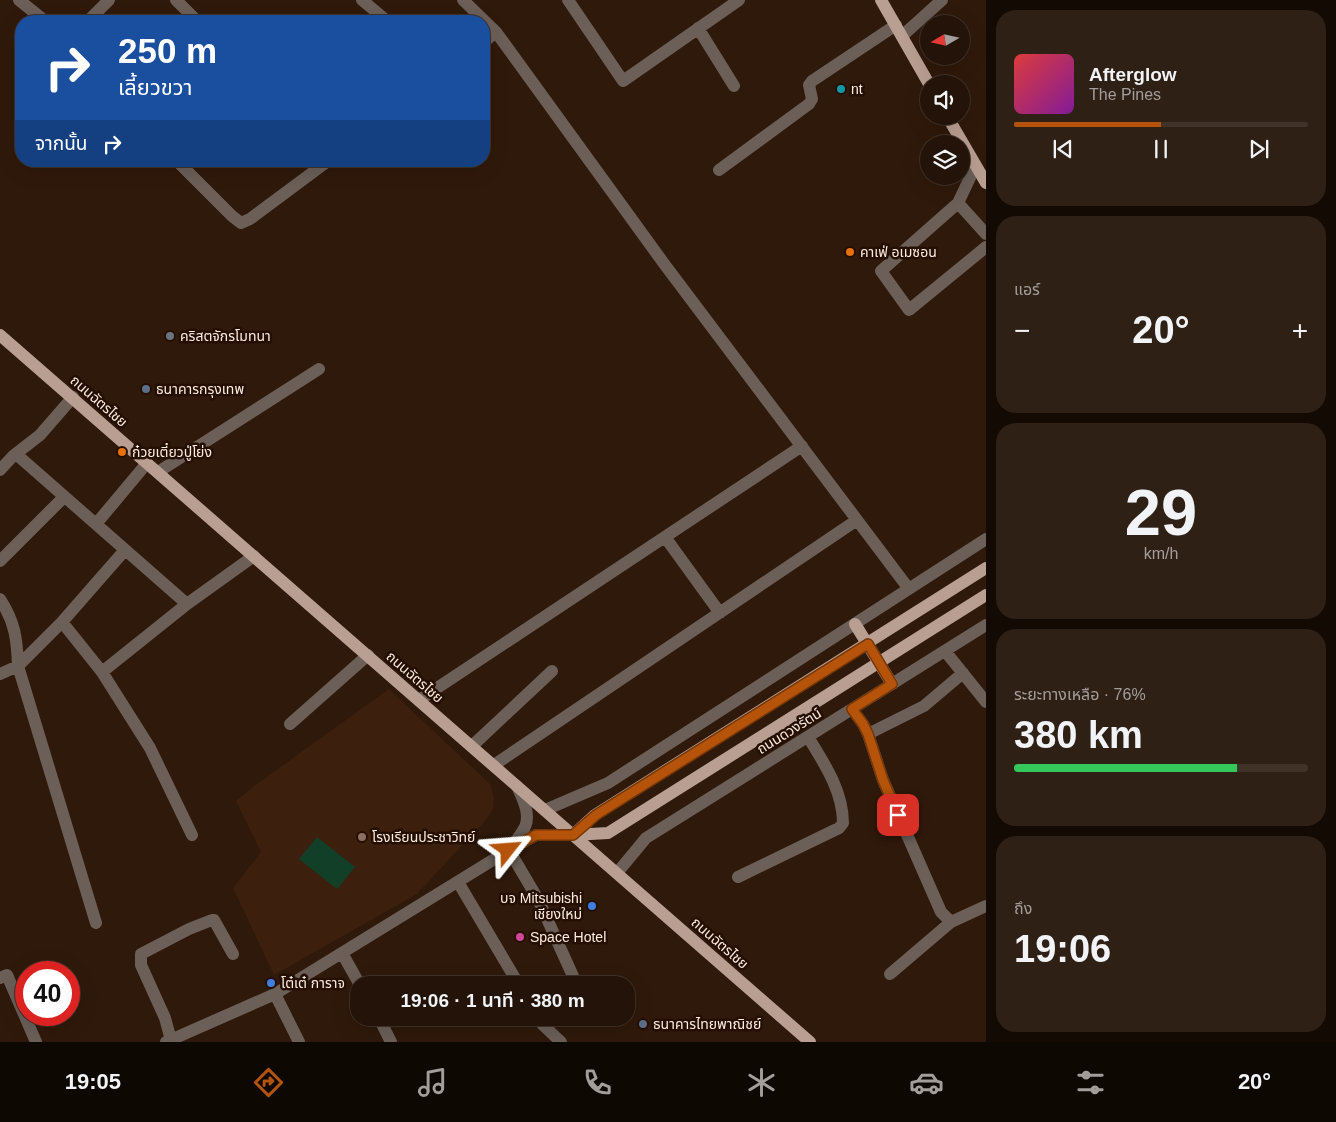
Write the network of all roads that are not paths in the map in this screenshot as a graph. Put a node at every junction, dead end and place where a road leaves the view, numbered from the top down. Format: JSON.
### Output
{"nodes":[{"id":1,"x":19,"y":0,"type":"edge"},
{"id":2,"x":109,"y":0,"type":"edge"},
{"id":3,"x":176,"y":0,"type":"edge"},
{"id":4,"x":362,"y":0,"type":"edge"},
{"id":5,"x":463,"y":0,"type":"edge"},
{"id":6,"x":568,"y":0,"type":"edge"},
{"id":7,"x":739,"y":0,"type":"edge"},
{"id":8,"x":881,"y":0,"type":"edge"},
{"id":9,"x":942,"y":0,"type":"edge"},
{"id":10,"x":38,"y":15,"type":"edge"},
{"id":11,"x":94,"y":15,"type":"edge"},
{"id":12,"x":191,"y":15,"type":"edge"},
{"id":13,"x":380,"y":15,"type":"edge"},
{"id":14,"x":478,"y":15,"type":"edge"},
{"id":15,"x":490,"y":26,"type":"edge"},
{"id":16,"x":698,"y":28,"type":"junction"},
{"id":17,"x":899,"y":31,"type":"junction"},
{"id":18,"x":496,"y":32,"type":"junction"},
{"id":19,"x":490,"y":37,"type":"edge"},
{"id":20,"x":924,"y":75,"type":"edge"},
{"id":21,"x":734,"y":86,"type":"dead end"},
{"id":22,"x":952,"y":125,"type":"edge"},
{"id":23,"x":976,"y":166,"type":"junction"},
{"id":24,"x":183,"y":167,"type":"edge"},
{"id":25,"x":320,"y":167,"type":"edge"},
{"id":26,"x":719,"y":170,"type":"dead end"},
{"id":27,"x":986,"y":183,"type":"edge"},
{"id":28,"x":958,"y":203,"type":"junction"},
{"id":29,"x":986,"y":234,"type":"edge"},
{"id":30,"x":986,"y":247,"type":"edge"},
{"id":31,"x":2,"y":341,"type":"edge"},
{"id":32,"x":319,"y":369,"type":"dead end"},
{"id":33,"x":73,"y":397,"type":"junction"},
{"id":34,"x":802,"y":446,"type":"junction"},
{"id":35,"x":16,"y":454,"type":"junction"},
{"id":36,"x":147,"y":463,"type":"junction"},
{"id":37,"x":0,"y":470,"type":"edge"},
{"id":38,"x":158,"y":472,"type":"junction"},
{"id":39,"x":64,"y":497,"type":"junction"},
{"id":40,"x":857,"y":520,"type":"junction"},
{"id":41,"x":96,"y":524,"type":"junction"},
{"id":42,"x":665,"y":537,"type":"junction"},
{"id":43,"x":986,"y":539,"type":"edge"},
{"id":44,"x":125,"y":550,"type":"junction"},
{"id":45,"x":254,"y":556,"type":"junction"},
{"id":46,"x":0,"y":561,"type":"edge"},
{"id":47,"x":986,"y":568,"type":"edge"},
{"id":48,"x":909,"y":588,"type":"junction"},
{"id":49,"x":986,"y":595,"type":"edge"},
{"id":50,"x":0,"y":599,"type":"edge"},
{"id":51,"x":187,"y":604,"type":"junction"},
{"id":52,"x":720,"y":613,"type":"junction"},
{"id":53,"x":62,"y":622,"type":"junction"},
{"id":54,"x":855,"y":624,"type":"junction"},
{"id":55,"x":986,"y":625,"type":"edge"},
{"id":56,"x":868,"y":644,"type":"junction"},
{"id":57,"x":945,"y":651,"type":"junction"},
{"id":58,"x":368,"y":656,"type":"junction"},
{"id":59,"x":879,"y":662,"type":"junction"},
{"id":60,"x":18,"y":666,"type":"junction"},
{"id":61,"x":552,"y":670,"type":"dead end"},
{"id":62,"x":102,"y":672,"type":"junction"},
{"id":63,"x":963,"y":673,"type":"junction"},
{"id":64,"x":0,"y":674,"type":"edge"},
{"id":65,"x":892,"y":684,"type":"junction"},
{"id":66,"x":419,"y":700,"type":"junction"},
{"id":67,"x":986,"y":702,"type":"edge"},
{"id":68,"x":852,"y":709,"type":"junction"},
{"id":69,"x":290,"y":724,"type":"dead end"},
{"id":70,"x":868,"y":734,"type":"junction"},
{"id":71,"x":808,"y":737,"type":"junction"},
{"id":72,"x":472,"y":746,"type":"junction"},
{"id":73,"x":494,"y":765,"type":"junction"},
{"id":74,"x":517,"y":786,"type":"junction"},
{"id":75,"x":545,"y":810,"type":"junction"},
{"id":76,"x":192,"y":835,"type":"dead end"},
{"id":77,"x":573,"y":835,"type":"junction"},
{"id":78,"x":508,"y":850,"type":"junction"},
{"id":79,"x":617,"y":873,"type":"junction"},
{"id":80,"x":738,"y":877,"type":"dead end"},
{"id":81,"x":458,"y":882,"type":"junction"},
{"id":82,"x":986,"y":906,"type":"edge"},
{"id":83,"x":950,"y":922,"type":"junction"},
{"id":84,"x":96,"y":923,"type":"dead end"},
{"id":85,"x":233,"y":954,"type":"dead end"},
{"id":86,"x":342,"y":954,"type":"junction"},
{"id":87,"x":890,"y":974,"type":"dead end"},
{"id":88,"x":355,"y":976,"type":"edge"},
{"id":89,"x":514,"y":976,"type":"edge"},
{"id":90,"x":573,"y":976,"type":"edge"},
{"id":91,"x":0,"y":978,"type":"edge"},
{"id":92,"x":275,"y":994,"type":"junction"},
{"id":93,"x":383,"y":1026,"type":"edge"},
{"id":94,"x":544,"y":1026,"type":"edge"},
{"id":95,"x":168,"y":1041,"type":"edge"},
{"id":96,"x":36,"y":1042,"type":"edge"},
{"id":97,"x":299,"y":1042,"type":"edge"},
{"id":98,"x":391,"y":1042,"type":"edge"},
{"id":99,"x":560,"y":1042,"type":"edge"},
{"id":100,"x":810,"y":1042,"type":"edge"}],
"edges":[{"from":1,"to":10,"type":"street"},
{"from":2,"to":11,"type":"street"},
{"from":3,"to":12,"type":"street"},
{"from":4,"to":13,"type":"street"},
{"from":5,"to":14,"type":"street"},
{"from":6,"to":16,"type":"street"},
{"from":7,"to":16,"type":"street"},
{"from":8,"to":17,"type":"main road"},
{"from":9,"to":17,"type":"street"},
{"from":15,"to":18,"type":"street"},
{"from":16,"to":21,"type":"street"},
{"from":17,"to":20,"type":"main road"},
{"from":17,"to":26,"type":"street"},
{"from":18,"to":19,"type":"street"},
{"from":18,"to":34,"type":"street"},
{"from":22,"to":23,"type":"main road"},
{"from":23,"to":27,"type":"main road"},
{"from":23,"to":28,"type":"street"},
{"from":24,"to":25,"type":"street"},
{"from":28,"to":29,"type":"street"},
{"from":28,"to":30,"type":"street"},
{"from":31,"to":33,"type":"main road","name":"ถนนฉัตรไชย"},
{"from":32,"to":38,"type":"street"},
{"from":33,"to":35,"type":"street"},
{"from":33,"to":36,"type":"main road","name":"ถนนฉัตรไชย"},
{"from":34,"to":40,"type":"street"},
{"from":34,"to":42,"type":"street"},
{"from":35,"to":37,"type":"street"},
{"from":35,"to":39,"type":"street"},
{"from":36,"to":38,"type":"main road","name":"ถนนฉัตรไชย"},
{"from":36,"to":41,"type":"street"},
{"from":38,"to":45,"type":"main road","name":"ถนนฉัตรไชย"},
{"from":39,"to":41,"type":"street"},
{"from":39,"to":46,"type":"street"},
{"from":40,"to":48,"type":"street"},
{"from":40,"to":52,"type":"street"},
{"from":41,"to":44,"type":"street"},
{"from":42,"to":52,"type":"street"},
{"from":42,"to":66,"type":"street"},
{"from":43,"to":48,"type":"street"},
{"from":44,"to":51,"type":"street"},
{"from":44,"to":53,"type":"street"},
{"from":45,"to":51,"type":"street"},
{"from":45,"to":58,"type":"main road","name":"ถนนฉัตรไชย"},
{"from":47,"to":56,"type":"main road"},
{"from":48,"to":54,"type":"street"},
{"from":49,"to":59,"type":"main road"},
{"from":50,"to":60,"type":"street"},
{"from":51,"to":62,"type":"street"},
{"from":52,"to":73,"type":"street"},
{"from":53,"to":60,"type":"street"},
{"from":53,"to":62,"type":"street"},
{"from":54,"to":56,"type":"main road"},
{"from":54,"to":75,"type":"street"},
{"from":55,"to":57,"type":"street","name":"ถนนดวงรัตน์"},
{"from":56,"to":59,"type":"main road"},
{"from":56,"to":77,"type":"main road"},
{"from":57,"to":63,"type":"street"},
{"from":57,"to":65,"type":"street","name":"ถนนดวงรัตน์"},
{"from":58,"to":66,"type":"main road","name":"ถนนฉัตรไชย"},
{"from":58,"to":69,"type":"street"},
{"from":59,"to":65,"type":"main road"},
{"from":59,"to":77,"type":"main road"},
{"from":60,"to":64,"type":"street"},
{"from":60,"to":84,"type":"street"},
{"from":61,"to":72,"type":"street"},
{"from":62,"to":76,"type":"street"},
{"from":63,"to":67,"type":"street"},
{"from":63,"to":70,"type":"street"},
{"from":65,"to":68,"type":"street","name":"ถนนดวงรัตน์"},
{"from":66,"to":72,"type":"main road","name":"ถนนฉัตรไชย"},
{"from":68,"to":70,"type":"street"},
{"from":68,"to":71,"type":"street","name":"ถนนดวงรัตน์"},
{"from":70,"to":83,"type":"street"},
{"from":71,"to":79,"type":"street","name":"ถนนดวงรัตน์"},
{"from":71,"to":80,"type":"street"},
{"from":72,"to":73,"type":"main road","name":"ถนนฉัตรไชย"},
{"from":73,"to":74,"type":"main road","name":"ถนนฉัตรไชย"},
{"from":74,"to":75,"type":"main road","name":"ถนนฉัตรไชย"},
{"from":74,"to":78,"type":"street"},
{"from":75,"to":77,"type":"main road","name":"ถนนฉัตรไชย"},
{"from":77,"to":78,"type":"street"},
{"from":77,"to":79,"type":"main road","name":"ถนนฉัตรไชย"},
{"from":78,"to":81,"type":"street"},
{"from":78,"to":90,"type":"street"},
{"from":79,"to":100,"type":"main road","name":"ถนนฉัตรไชย"},
{"from":81,"to":86,"type":"street"},
{"from":81,"to":89,"type":"street"},
{"from":82,"to":83,"type":"street"},
{"from":83,"to":87,"type":"street"},
{"from":85,"to":95,"type":"street"},
{"from":86,"to":88,"type":"street"},
{"from":86,"to":92,"type":"street"},
{"from":91,"to":96,"type":"street"},
{"from":92,"to":95,"type":"street"},
{"from":92,"to":97,"type":"street"},
{"from":93,"to":98,"type":"street"},
{"from":94,"to":99,"type":"street"}]}
